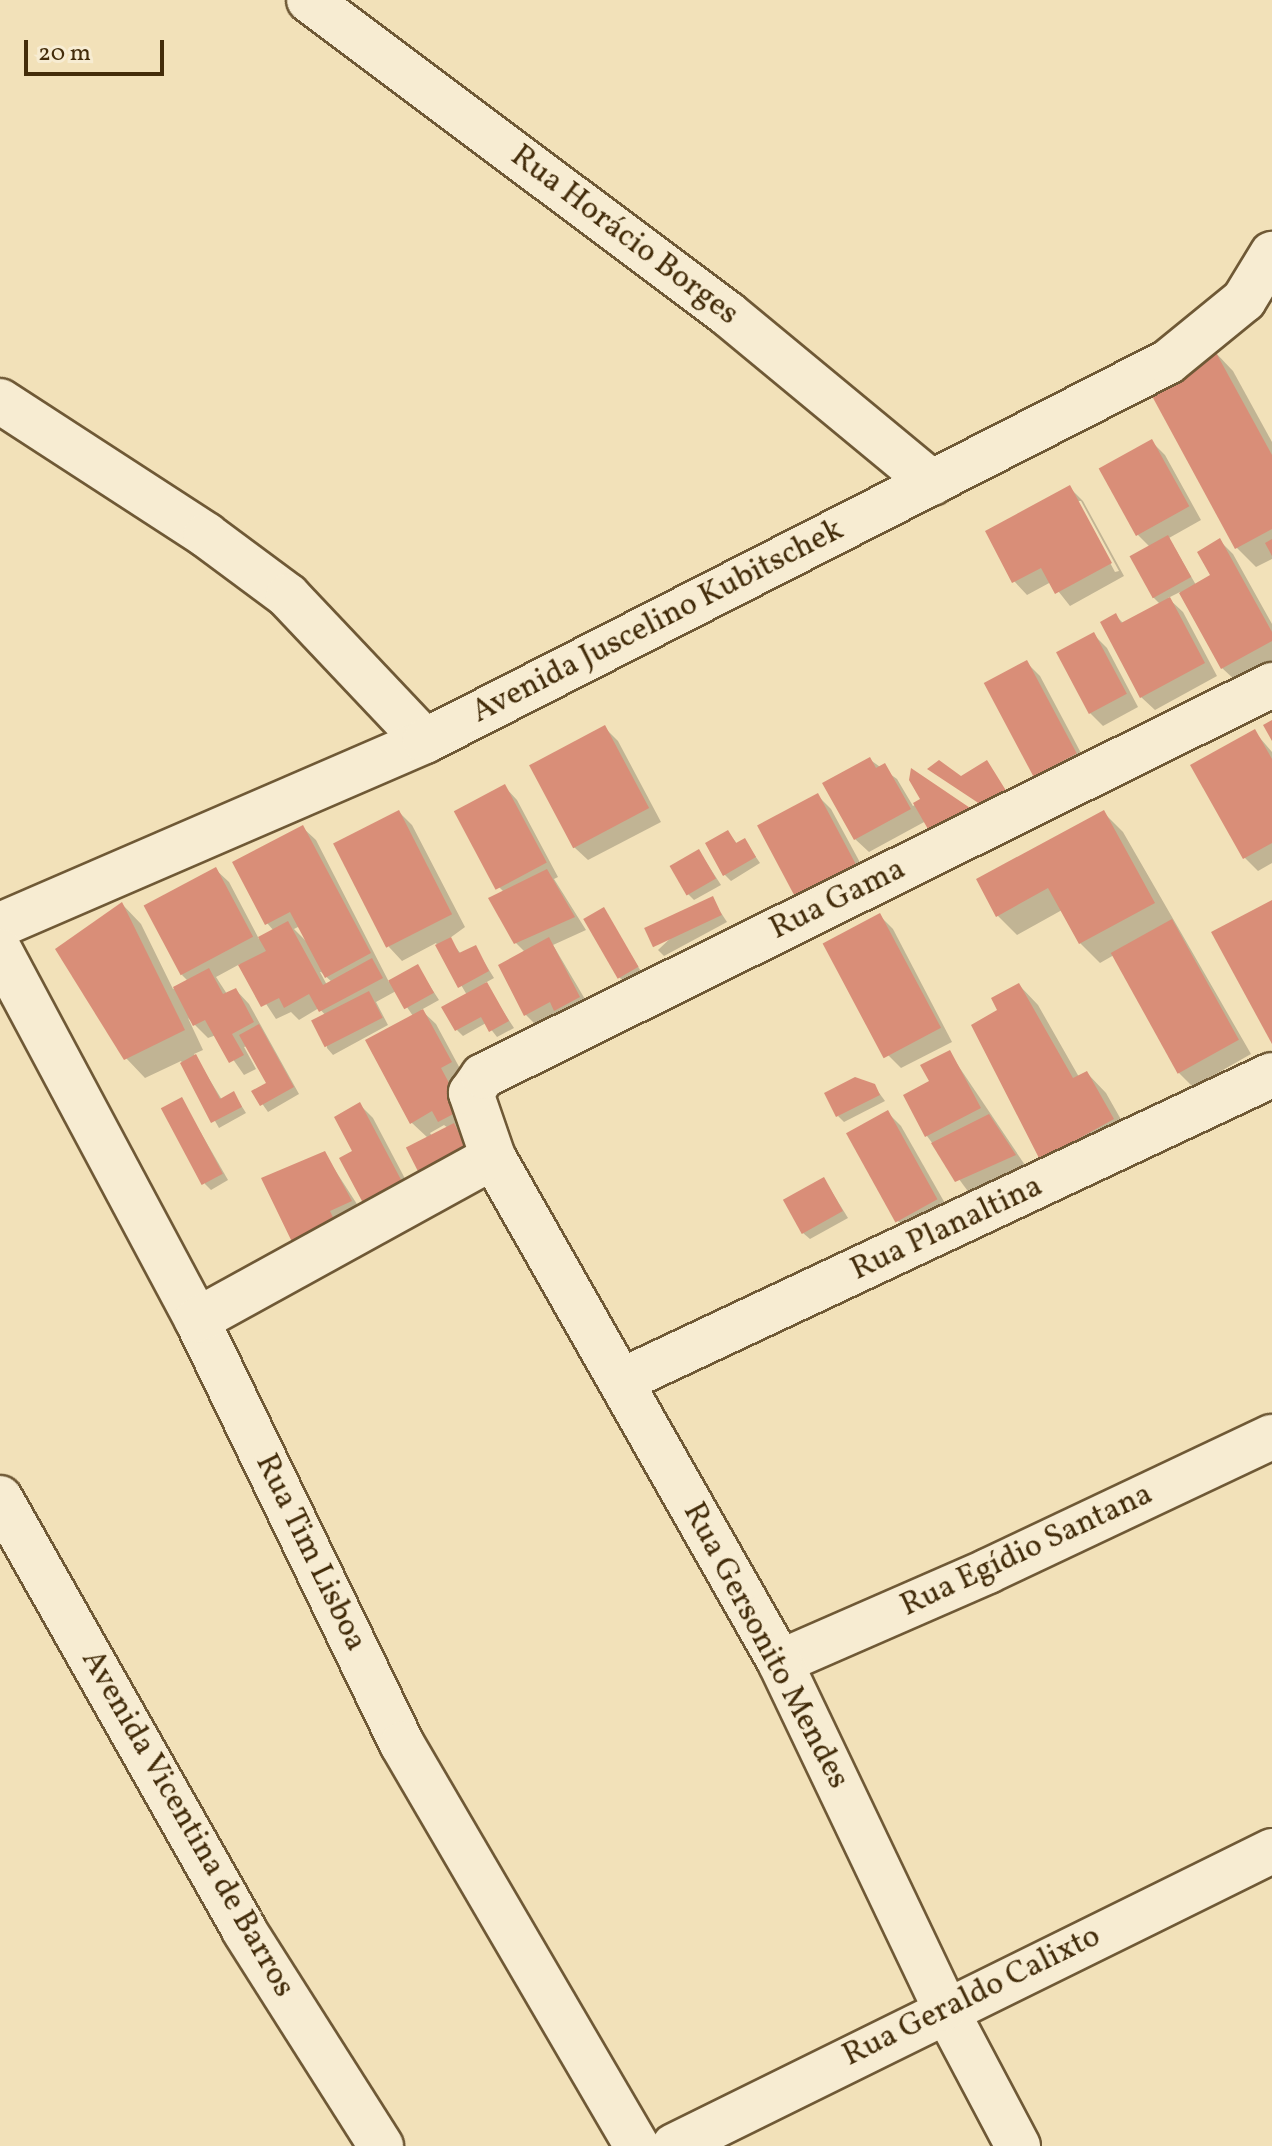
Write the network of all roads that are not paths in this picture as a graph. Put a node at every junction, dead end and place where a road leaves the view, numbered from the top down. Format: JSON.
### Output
{"nodes":[{"id":1,"x":309,"y":0,"type":"edge"},
{"id":2,"x":1272,"y":254,"type":"edge"},
{"id":3,"x":0,"y":401,"type":"edge"},
{"id":4,"x":932,"y":483,"type":"junction"},
{"id":5,"x":1272,"y":685,"type":"edge"},
{"id":6,"x":425,"y":741,"type":"junction"},
{"id":7,"x":0,"y":925,"type":"edge"},
{"id":8,"x":0,"y":951,"type":"edge"},
{"id":9,"x":1272,"y":1075,"type":"edge"},
{"id":10,"x":493,"y":1157,"type":"junction"},
{"id":11,"x":197,"y":1320,"type":"junction"},
{"id":12,"x":621,"y":1381,"type":"junction"},
{"id":13,"x":1272,"y":1437,"type":"edge"},
{"id":14,"x":0,"y":1498,"type":"edge"},
{"id":15,"x":780,"y":1662,"type":"junction"},
{"id":16,"x":1272,"y":1851,"type":"edge"},
{"id":17,"x":945,"y":2008,"type":"junction"},
{"id":18,"x":381,"y":2146,"type":"edge"},
{"id":19,"x":637,"y":2146,"type":"edge"},
{"id":20,"x":674,"y":2146,"type":"edge"},
{"id":21,"x":1018,"y":2146,"type":"edge"}],
"edges":[{"from":1,"to":4,"type":"street","name":"Rua Horácio Borges"},
{"from":2,"to":4,"type":"street","name":"Avenida Juscelino Kubitschek"},
{"from":3,"to":6,"type":"street"},
{"from":4,"to":6,"type":"street","name":"Avenida Juscelino Kubitschek"},
{"from":5,"to":10,"type":"street","name":"Rua Gama"},
{"from":6,"to":7,"type":"street","name":"Avenida Juscelino Kubitschek"},
{"from":8,"to":11,"type":"street","name":"Rua Tim Lisboa"},
{"from":9,"to":12,"type":"street","name":"Rua Planaltina"},
{"from":10,"to":11,"type":"street"},
{"from":10,"to":12,"type":"street","name":"Rua Gersonito Mendes"},
{"from":11,"to":19,"type":"street","name":"Rua Tim Lisboa"},
{"from":12,"to":15,"type":"street","name":"Rua Gersonito Mendes"},
{"from":13,"to":15,"type":"street","name":"Rua Egídio Santana"},
{"from":14,"to":18,"type":"street","name":"Avenida Vicentina de Barros"},
{"from":15,"to":17,"type":"street","name":"Rua Gersonito Mendes"},
{"from":16,"to":17,"type":"street","name":"Rua Geraldo Calixto"},
{"from":17,"to":20,"type":"street","name":"Rua Geraldo Calixto"},
{"from":17,"to":21,"type":"street","name":"Rua Gersonito Mendes"}]}
